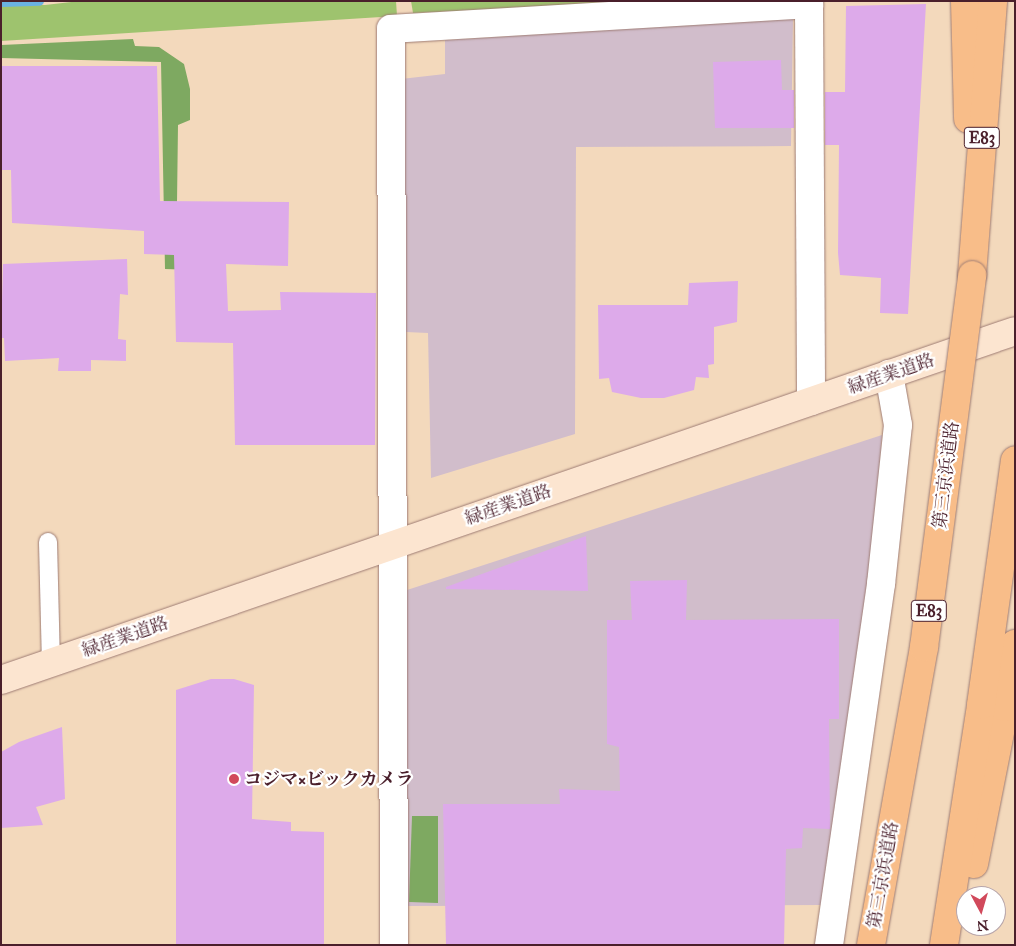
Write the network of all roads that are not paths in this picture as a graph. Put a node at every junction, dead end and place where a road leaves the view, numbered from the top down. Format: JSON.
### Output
{"nodes":[{"id":1,"x":965,"y":1,"type":"edge"},
{"id":2,"x":992,"y":1,"type":"edge"},
{"id":3,"x":972,"y":275,"type":"junction"},
{"id":4,"x":1015,"y":331,"type":"edge"},
{"id":5,"x":889,"y":374,"type":"junction"},
{"id":6,"x":812,"y":401,"type":"junction"},
{"id":7,"x":1015,"y":460,"type":"edge"},
{"id":8,"x":48,"y":542,"type":"dead end"},
{"id":9,"x":392,"y":545,"type":"junction"},
{"id":10,"x":1015,"y":644,"type":"edge"},
{"id":11,"x":51,"y":663,"type":"junction"},
{"id":12,"x":1,"y":680,"type":"edge"},
{"id":13,"x":970,"y":886,"type":"edge"},
{"id":14,"x":394,"y":945,"type":"edge"},
{"id":15,"x":829,"y":945,"type":"edge"},
{"id":16,"x":871,"y":945,"type":"edge"},
{"id":17,"x":944,"y":945,"type":"edge"}],
"edges":[{"from":1,"to":3,"type":"highway"},
{"from":2,"to":3,"type":"highway","name":"第三京浜道路","number":"E83"},
{"from":3,"to":16,"type":"highway","name":"第三京浜道路","number":"E83","bridge":true},
{"from":4,"to":5,"type":"main road","name":"緑産業道路"},
{"from":5,"to":6,"type":"main road","name":"緑産業道路"},
{"from":5,"to":15,"type":"street"},
{"from":6,"to":9,"type":"main road","name":"緑産業道路"},
{"from":6,"to":9,"type":"street"},
{"from":7,"to":17,"type":"highway"},
{"from":8,"to":11,"type":"lane"},
{"from":9,"to":11,"type":"main road","name":"緑産業道路"},
{"from":9,"to":14,"type":"street"},
{"from":10,"to":13,"type":"highway"},
{"from":11,"to":12,"type":"main road","name":"緑産業道路"}]}
